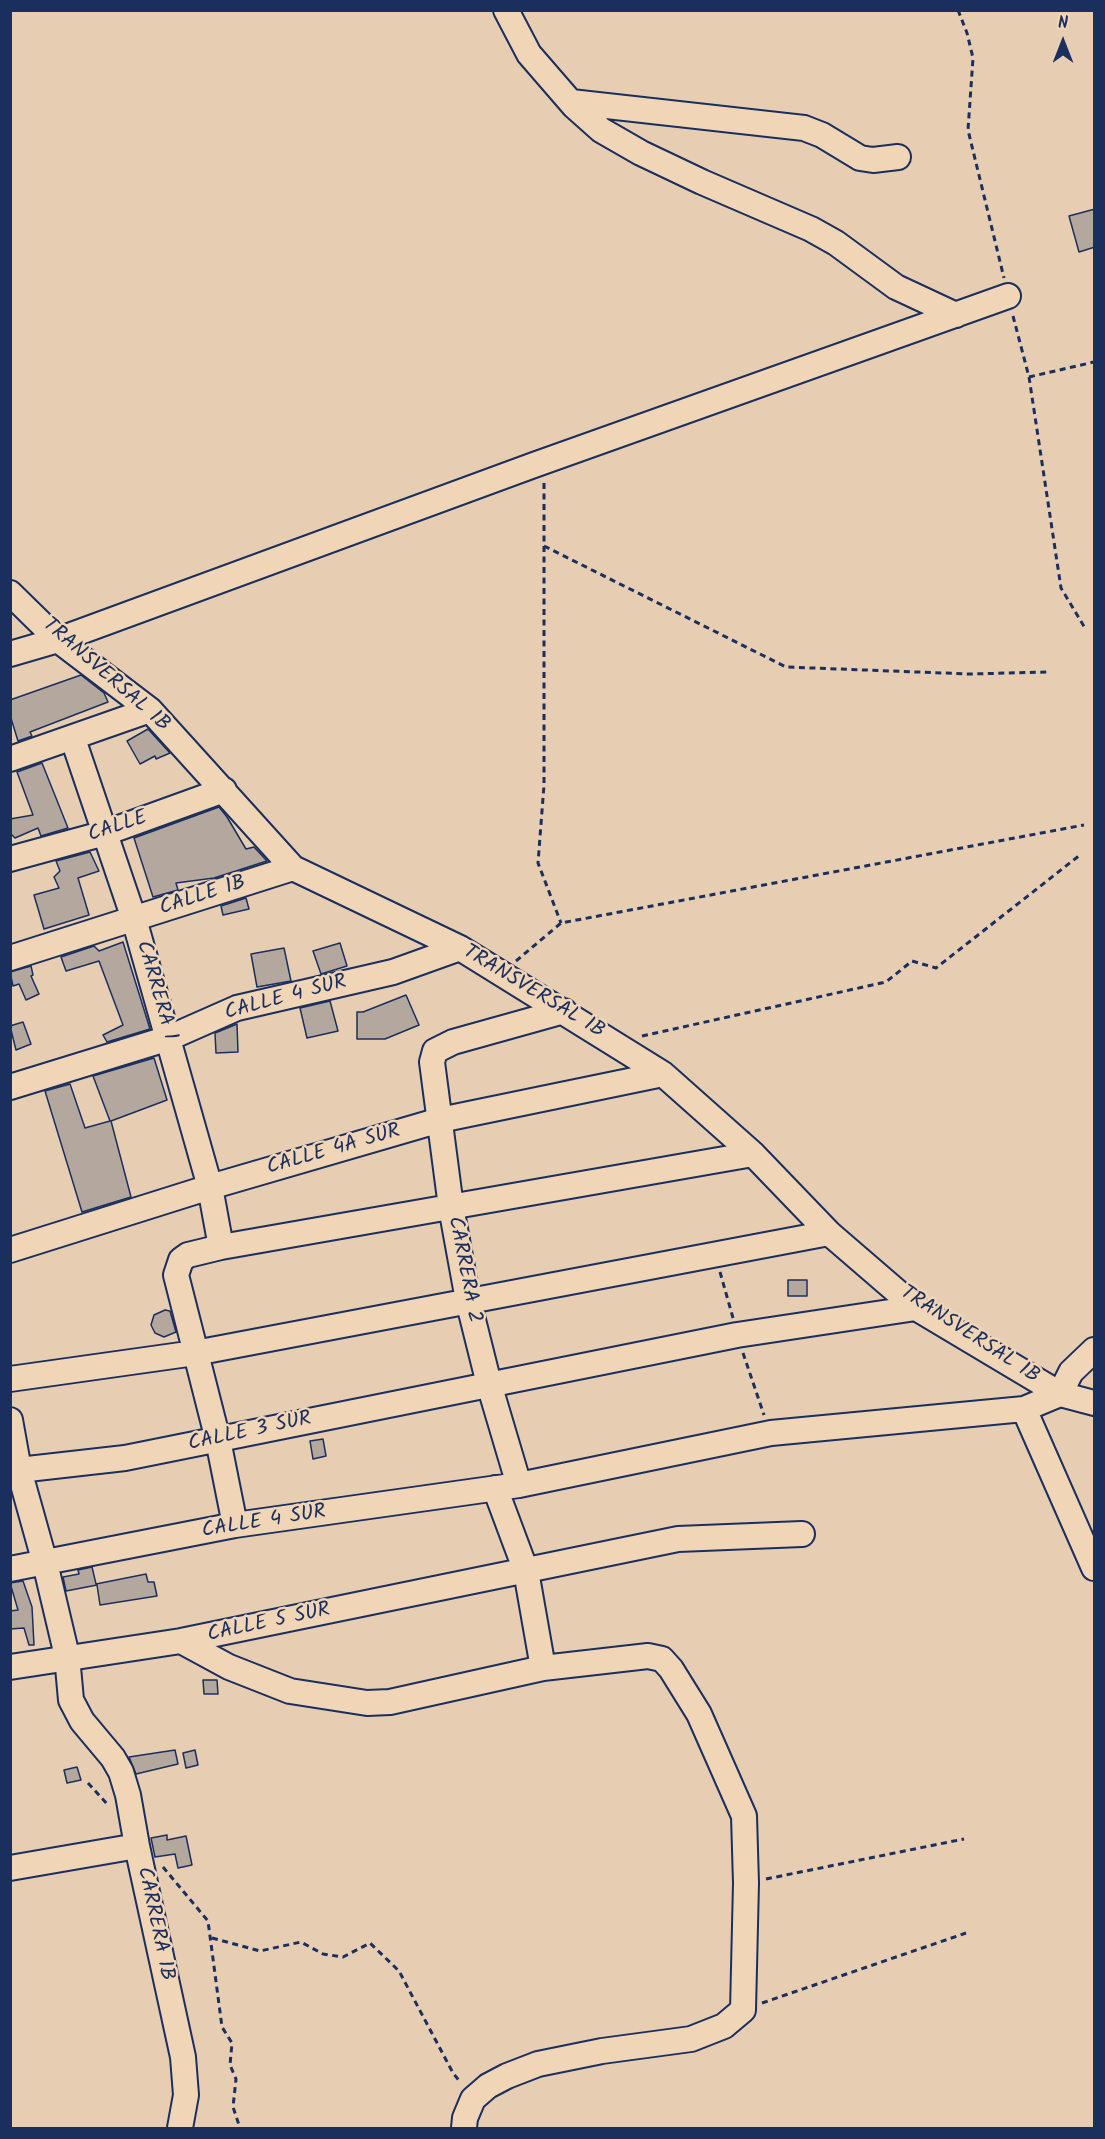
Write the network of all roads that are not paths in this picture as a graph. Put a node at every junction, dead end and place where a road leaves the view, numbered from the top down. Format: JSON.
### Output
{"nodes":[{"id":1,"x":506,"y":10,"type":"edge"},
{"id":2,"x":571,"y":102,"type":"junction"},
{"id":3,"x":898,"y":157,"type":"dead end"},
{"id":4,"x":1008,"y":296,"type":"road end"},
{"id":5,"x":956,"y":315,"type":"junction"},
{"id":6,"x":10,"y":593,"type":"edge"},
{"id":7,"x":58,"y":640,"type":"junction"},
{"id":8,"x":10,"y":654,"type":"edge"},
{"id":9,"x":150,"y":710,"type":"junction"},
{"id":10,"x":73,"y":739,"type":"junction"},
{"id":11,"x":10,"y":759,"type":"edge"},
{"id":12,"x":224,"y":790,"type":"junction"},
{"id":13,"x":105,"y":833,"type":"junction"},
{"id":14,"x":10,"y":860,"type":"edge"},
{"id":15,"x":293,"y":868,"type":"junction"},
{"id":16,"x":135,"y":920,"type":"junction"},
{"id":17,"x":460,"y":948,"type":"junction"},
{"id":18,"x":10,"y":958,"type":"edge"},
{"id":19,"x":564,"y":1011,"type":"junction"},
{"id":20,"x":169,"y":1038,"type":"junction"},
{"id":21,"x":663,"y":1074,"type":"junction"},
{"id":22,"x":10,"y":1087,"type":"edge"},
{"id":23,"x":440,"y":1120,"type":"junction"},
{"id":24,"x":753,"y":1154,"type":"junction"},
{"id":25,"x":210,"y":1187,"type":"junction"},
{"id":26,"x":451,"y":1207,"type":"junction"},
{"id":27,"x":829,"y":1233,"type":"junction"},
{"id":28,"x":221,"y":1247,"type":"junction"},
{"id":29,"x":10,"y":1250,"type":"edge"},
{"id":30,"x":468,"y":1300,"type":"junction"},
{"id":31,"x":916,"y":1308,"type":"junction"},
{"id":32,"x":1095,"y":1350,"type":"edge"},
{"id":33,"x":195,"y":1353,"type":"junction"},
{"id":34,"x":10,"y":1379,"type":"edge"},
{"id":35,"x":489,"y":1384,"type":"junction"},
{"id":36,"x":1060,"y":1394,"type":"junction"},
{"id":37,"x":1095,"y":1403,"type":"edge"},
{"id":38,"x":1024,"y":1409,"type":"junction"},
{"id":39,"x":10,"y":1420,"type":"edge"},
{"id":40,"x":218,"y":1440,"type":"junction"},
{"id":41,"x":15,"y":1471,"type":"edge"},
{"id":42,"x":507,"y":1486,"type":"junction"},
{"id":43,"x":235,"y":1525,"type":"junction"},
{"id":44,"x":802,"y":1534,"type":"dead end"},
{"id":45,"x":45,"y":1563,"type":"junction"},
{"id":46,"x":1095,"y":1568,"type":"edge"},
{"id":47,"x":10,"y":1569,"type":"edge"},
{"id":48,"x":526,"y":1571,"type":"junction"},
{"id":49,"x":181,"y":1641,"type":"junction"},
{"id":50,"x":67,"y":1656,"type":"junction"},
{"id":51,"x":10,"y":1666,"type":"edge"},
{"id":52,"x":543,"y":1668,"type":"junction"},
{"id":53,"x":137,"y":1846,"type":"junction"},
{"id":54,"x":10,"y":1868,"type":"edge"},
{"id":55,"x":180,"y":2128,"type":"edge"},
{"id":56,"x":464,"y":2128,"type":"edge"}],
"edges":[{"from":1,"to":2,"type":"street"},
{"from":2,"to":3,"type":"street"},
{"from":2,"to":5,"type":"street"},
{"from":4,"to":5,"type":"street"},
{"from":5,"to":7,"type":"street"},
{"from":6,"to":7,"type":"street","name":"TRANSVERSAL 1B"},
{"from":7,"to":8,"type":"street"},
{"from":7,"to":9,"type":"street","name":"TRANSVERSAL 1B"},
{"from":9,"to":10,"type":"street"},
{"from":9,"to":12,"type":"street","name":"TRANSVERSAL 1B"},
{"from":10,"to":11,"type":"street"},
{"from":10,"to":13,"type":"street","name":"CARRERA 1"},
{"from":12,"to":13,"type":"street","name":"CALLE"},
{"from":12,"to":15,"type":"street","name":"TRANSVERSAL 1B"},
{"from":13,"to":14,"type":"street","name":"CALLE"},
{"from":13,"to":16,"type":"street","name":"CARRERA 1"},
{"from":15,"to":16,"type":"street","name":"CALLE 1B"},
{"from":15,"to":17,"type":"street","name":"TRANSVERSAL 1B"},
{"from":16,"to":18,"type":"street","name":"CALLE 1B"},
{"from":16,"to":20,"type":"street","name":"CARRERA 1"},
{"from":17,"to":19,"type":"street","name":"TRANSVERSAL 1B"},
{"from":17,"to":20,"type":"street","name":"CALLE 4 SUR"},
{"from":19,"to":21,"type":"street","name":"TRANSVERSAL 1B"},
{"from":19,"to":23,"type":"street","name":"CARRERA 2"},
{"from":20,"to":22,"type":"street","name":"CALLE 4 SUR"},
{"from":20,"to":25,"type":"street","name":"CARRERA 1"},
{"from":21,"to":23,"type":"street","name":"CALLE 4A SUR"},
{"from":21,"to":24,"type":"street","name":"TRANSVERSAL 1B"},
{"from":23,"to":25,"type":"street","name":"CALLE 4A SUR"},
{"from":23,"to":26,"type":"street","name":"CARRERA 2"},
{"from":24,"to":26,"type":"street"},
{"from":24,"to":27,"type":"street","name":"TRANSVERSAL 1B"},
{"from":25,"to":28,"type":"street","name":"CARRERA 1"},
{"from":25,"to":29,"type":"street","name":"CALLE 4A SUR"},
{"from":26,"to":28,"type":"street"},
{"from":26,"to":30,"type":"street","name":"CARRERA 2"},
{"from":27,"to":30,"type":"street"},
{"from":27,"to":31,"type":"street","name":"TRANSVERSAL 1B"},
{"from":28,"to":33,"type":"street"},
{"from":30,"to":33,"type":"street"},
{"from":30,"to":35,"type":"street","name":"CARRERA 2"},
{"from":31,"to":35,"type":"street","name":"CALLE 3 SUR"},
{"from":31,"to":36,"type":"street","name":"TRANSVERSAL 1B"},
{"from":32,"to":36,"type":"street"},
{"from":33,"to":34,"type":"street"},
{"from":33,"to":40,"type":"street"},
{"from":35,"to":40,"type":"street","name":"CALLE 3 SUR"},
{"from":35,"to":42,"type":"street","name":"CARRERA 2"},
{"from":36,"to":37,"type":"street","name":"TRANSVERSAL 1B"},
{"from":36,"to":38,"type":"street","name":"CALLE 4 SUR"},
{"from":38,"to":42,"type":"street","name":"CALLE 4 SUR"},
{"from":38,"to":46,"type":"street"},
{"from":39,"to":41,"type":"street"},
{"from":40,"to":41,"type":"street","name":"CALLE 3 SUR"},
{"from":40,"to":43,"type":"street"},
{"from":41,"to":45,"type":"street"},
{"from":42,"to":43,"type":"street","name":"CALLE 4 SUR"},
{"from":42,"to":48,"type":"street","name":"CARRERA 2"},
{"from":43,"to":45,"type":"street","name":"CALLE 4 SUR"},
{"from":44,"to":48,"type":"street","name":"CALLE 5 SUR"},
{"from":45,"to":47,"type":"street","name":"CALLE 4 SUR"},
{"from":45,"to":50,"type":"street"},
{"from":48,"to":49,"type":"street","name":"CALLE 5 SUR"},
{"from":48,"to":52,"type":"street","name":"CARRERA 2"},
{"from":49,"to":50,"type":"street","name":"CALLE 5 SUR"},
{"from":49,"to":52,"type":"street"},
{"from":50,"to":51,"type":"street","name":"CALLE 5 SUR"},
{"from":50,"to":53,"type":"street"},
{"from":52,"to":56,"type":"street"},
{"from":53,"to":54,"type":"street","name":"CARRERA 1B"},
{"from":53,"to":55,"type":"street","name":"CARRERA 1B"}]}
